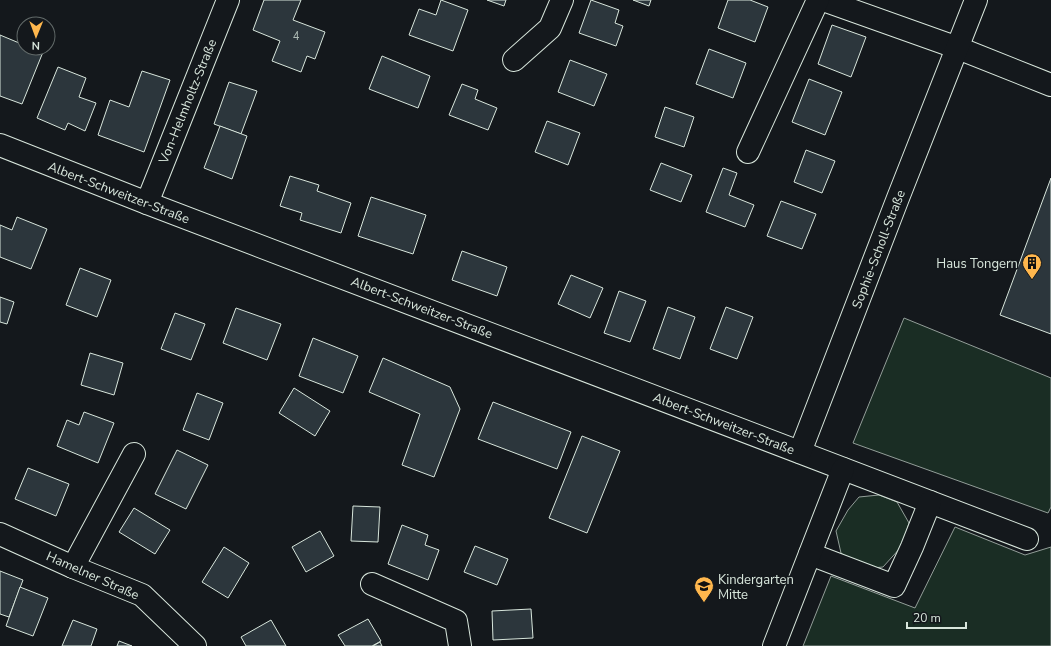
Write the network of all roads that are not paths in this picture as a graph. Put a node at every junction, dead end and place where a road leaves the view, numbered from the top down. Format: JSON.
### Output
{"nodes":[{"id":1,"x":228,"y":0,"type":"edge"},
{"id":2,"x":562,"y":0,"type":"edge"},
{"id":3,"x":818,"y":0,"type":"edge"},
{"id":4,"x":823,"y":0,"type":"edge"},
{"id":5,"x":976,"y":0,"type":"edge"},
{"id":6,"x":958,"y":48,"type":"junction"},
{"id":7,"x":514,"y":60,"type":"dead end"},
{"id":8,"x":1051,"y":85,"type":"edge"},
{"id":9,"x":0,"y":145,"type":"edge"},
{"id":10,"x":748,"y":152,"type":"dead end"},
{"id":11,"x":147,"y":203,"type":"junction"},
{"id":12,"x":800,"y":452,"type":"junction"},
{"id":13,"x":134,"y":454,"type":"dead end"},
{"id":14,"x":844,"y":468,"type":"junction"},
{"id":15,"x":930,"y":502,"type":"junction"},
{"id":16,"x":0,"y":534,"type":"edge"},
{"id":17,"x":1027,"y":539,"type":"dead end"},
{"id":18,"x":810,"y":554,"type":"junction"},
{"id":19,"x":73,"y":567,"type":"junction"},
{"id":20,"x":372,"y":584,"type":"dead end"},
{"id":21,"x":195,"y":646,"type":"edge"},
{"id":22,"x":460,"y":646,"type":"edge"},
{"id":23,"x":774,"y":646,"type":"edge"}],
"edges":[{"from":1,"to":11,"type":"street","name":"Von-Helmholtz-Straße"},
{"from":2,"to":7,"type":"street"},
{"from":3,"to":10,"type":"street"},
{"from":4,"to":6,"type":"street"},
{"from":5,"to":6,"type":"street","name":"Sophie-Scholl-Straße"},
{"from":6,"to":8,"type":"street"},
{"from":6,"to":12,"type":"street","name":"Sophie-Scholl-Straße"},
{"from":9,"to":11,"type":"street","name":"Albert-Schweitzer-Straße"},
{"from":11,"to":12,"type":"street","name":"Albert-Schweitzer-Straße"},
{"from":12,"to":14,"type":"street","name":"Albert-Schweitzer-Straße"},
{"from":13,"to":19,"type":"street"},
{"from":14,"to":15,"type":"street","name":"Albert-Schweitzer-Straße"},
{"from":14,"to":18,"type":"street"},
{"from":15,"to":17,"type":"street","name":"Albert-Schweitzer-Straße"},
{"from":15,"to":18,"type":"street"},
{"from":16,"to":19,"type":"street","name":"Hamelner Straße"},
{"from":18,"to":23,"type":"street"},
{"from":19,"to":21,"type":"street","name":"Hamelner Straße"},
{"from":20,"to":22,"type":"street"}]}
